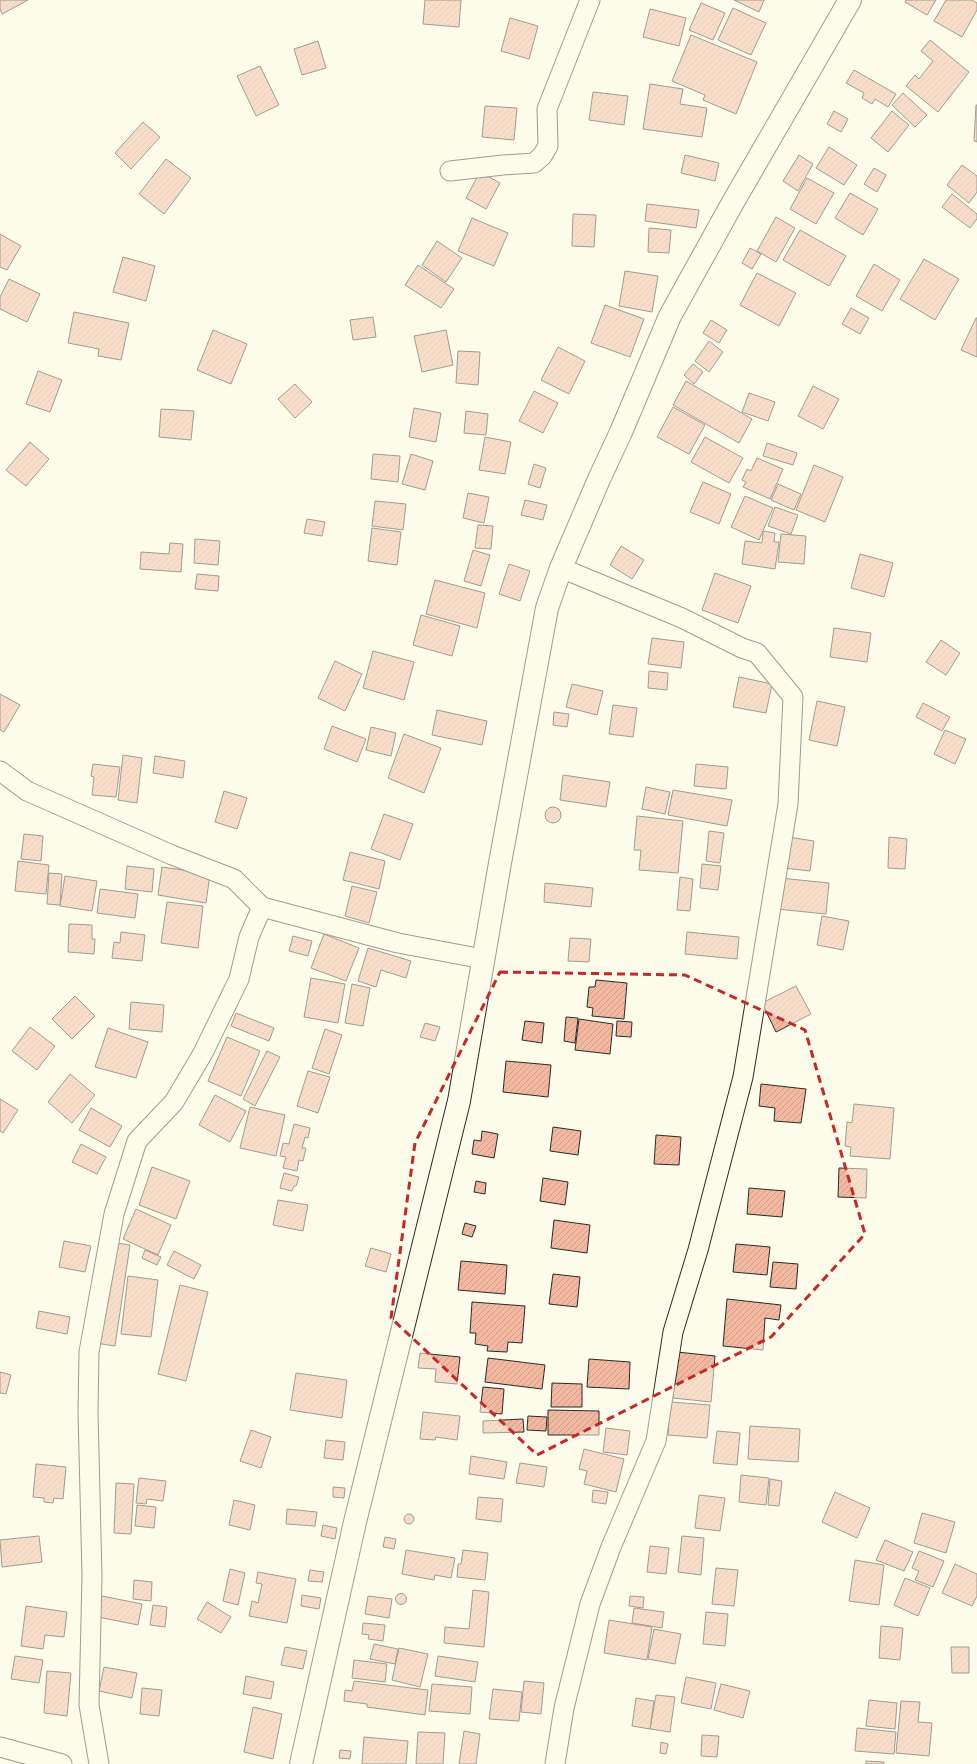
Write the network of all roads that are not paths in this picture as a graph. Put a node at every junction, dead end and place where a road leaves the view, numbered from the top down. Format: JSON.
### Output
{"nodes":[{"id":1,"x":590,"y":0,"type":"edge"},
{"id":2,"x":850,"y":0,"type":"edge"},
{"id":3,"x":450,"y":171,"type":"dead end"},
{"id":4,"x":561,"y":568,"type":"junction"},
{"id":5,"x":0,"y":771,"type":"edge"},
{"id":6,"x":262,"y":907,"type":"junction"},
{"id":7,"x":483,"y":959,"type":"junction"},
{"id":8,"x":2,"y":1754,"type":"edge"},
{"id":9,"x":62,"y":1764,"type":"edge"},
{"id":10,"x":100,"y":1764,"type":"edge"},
{"id":11,"x":301,"y":1764,"type":"edge"},
{"id":12,"x":555,"y":1764,"type":"edge"}],
"edges":[{"from":1,"to":3,"type":"street"},
{"from":2,"to":4,"type":"main road"},
{"from":4,"to":7,"type":"main road"},
{"from":4,"to":12,"type":"street"},
{"from":5,"to":6,"type":"street"},
{"from":6,"to":7,"type":"street"},
{"from":6,"to":10,"type":"street"},
{"from":7,"to":11,"type":"main road"},
{"from":8,"to":9,"type":"street"}]}
